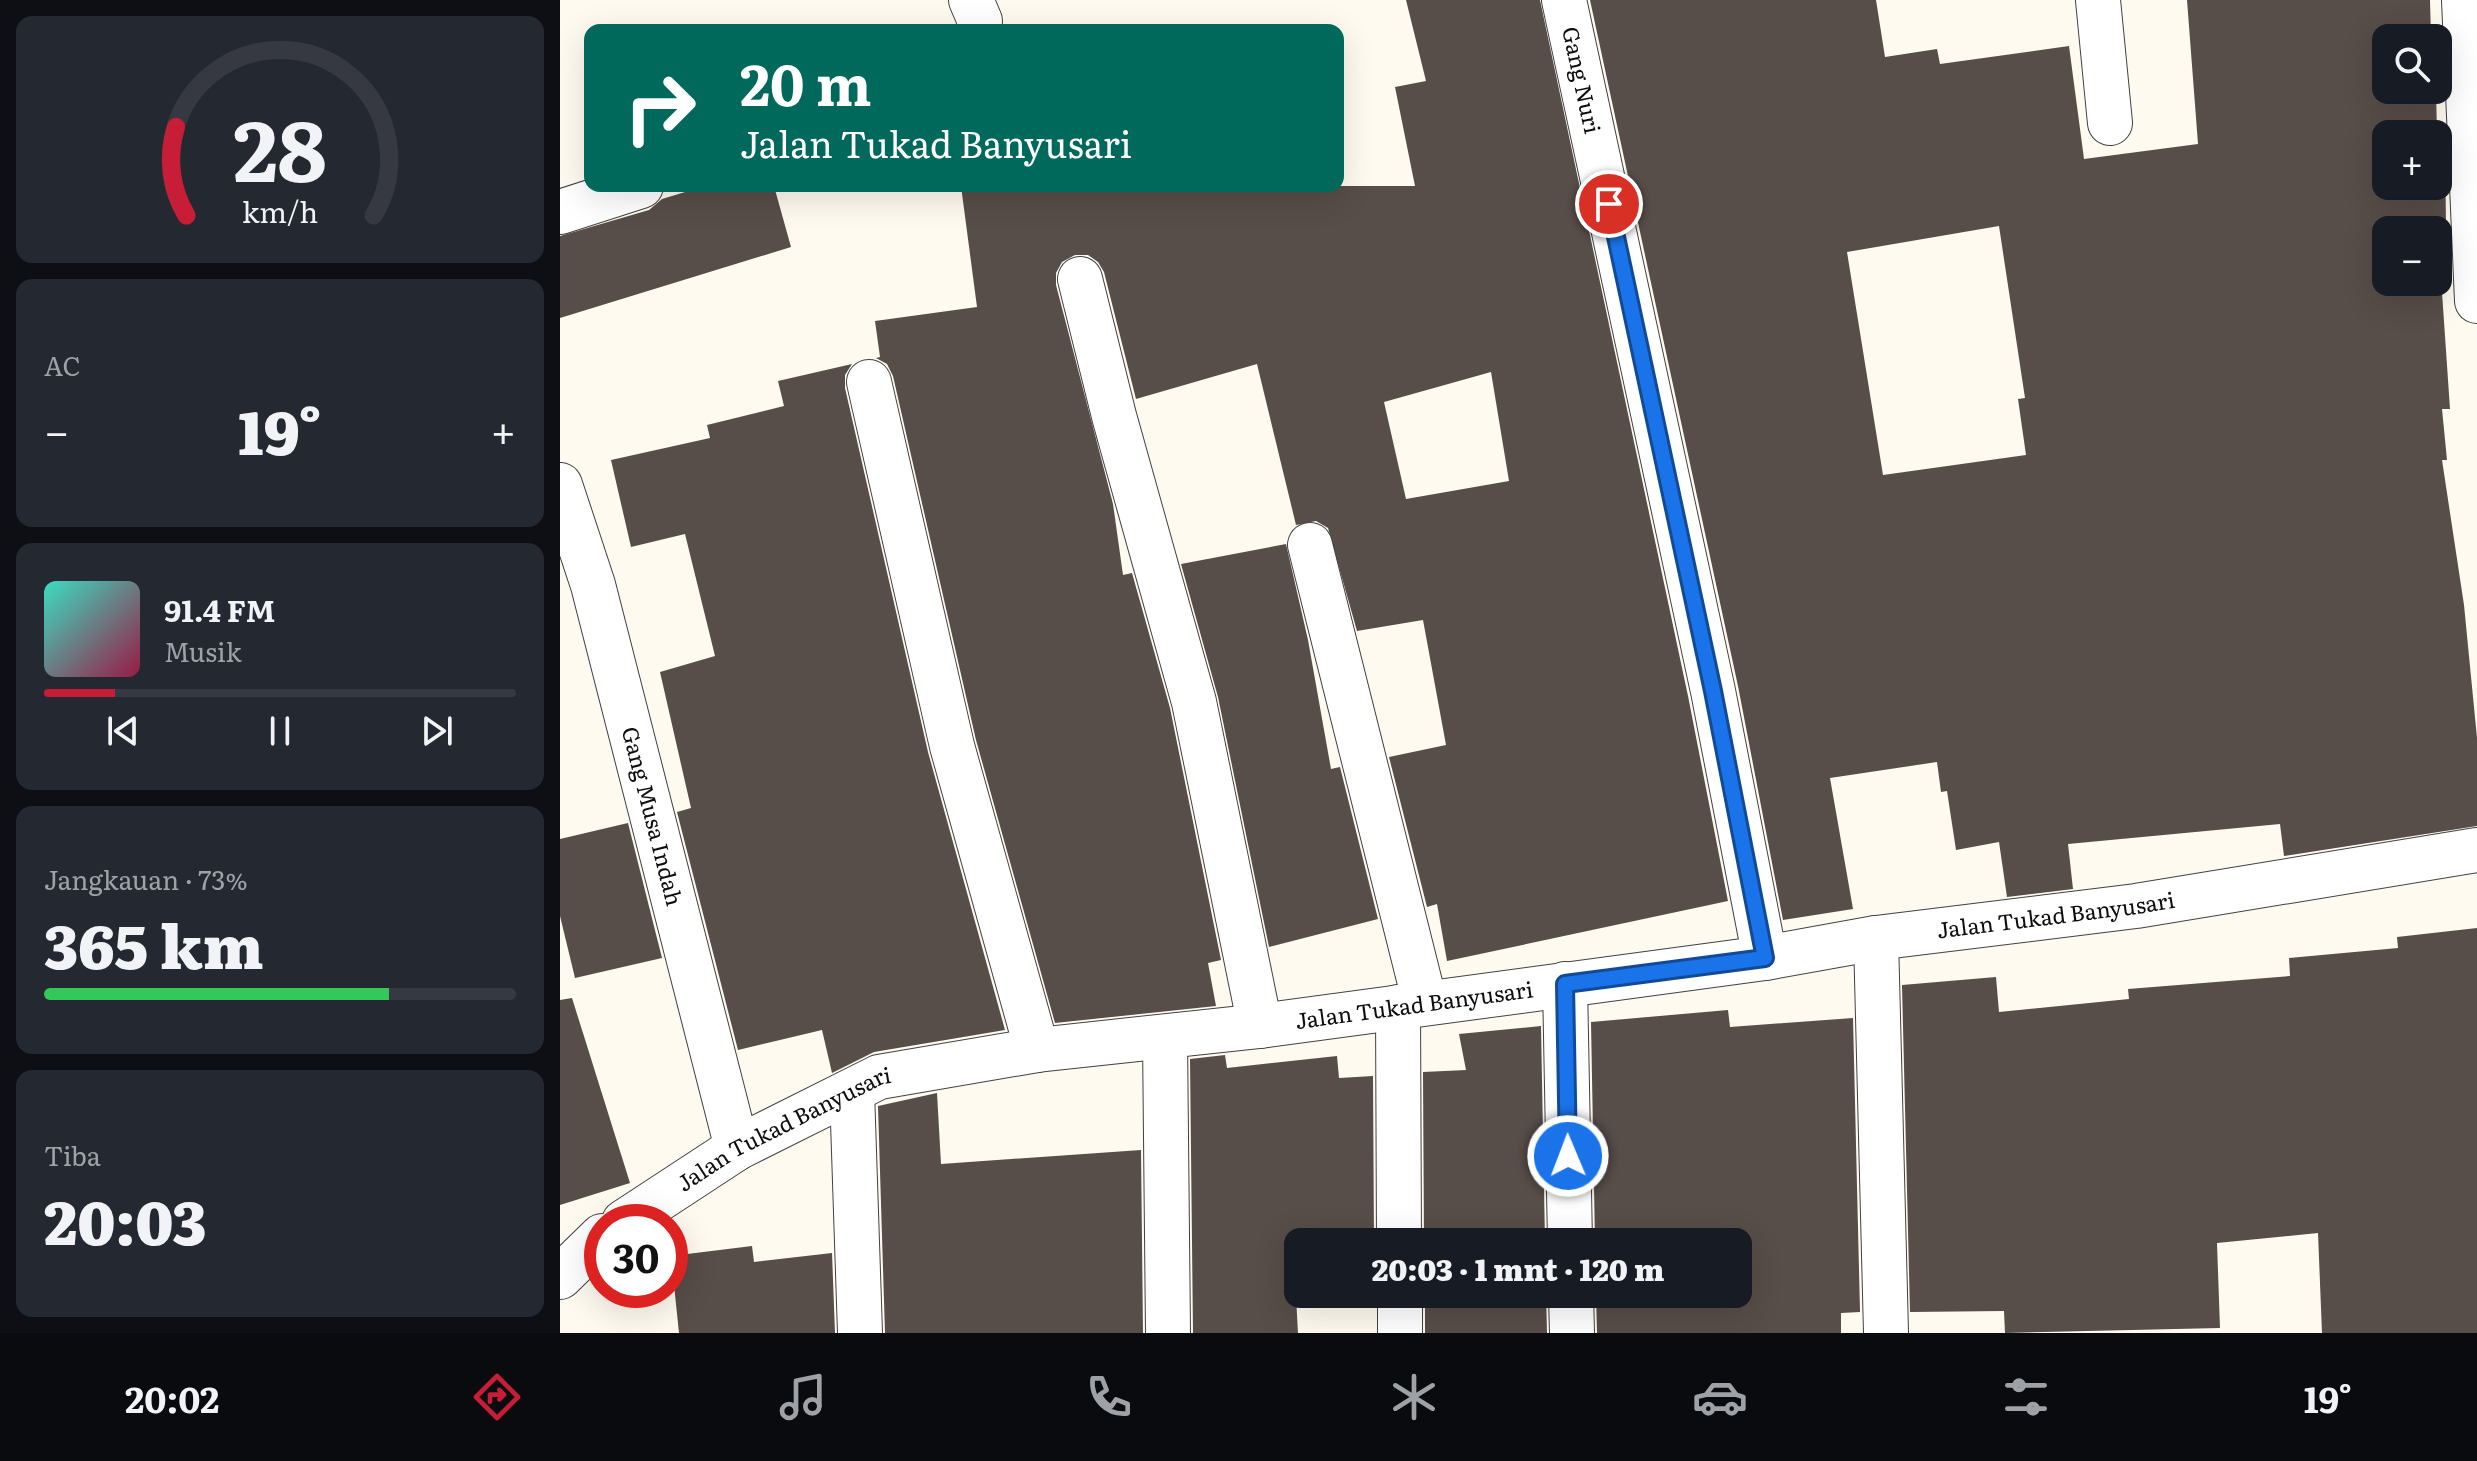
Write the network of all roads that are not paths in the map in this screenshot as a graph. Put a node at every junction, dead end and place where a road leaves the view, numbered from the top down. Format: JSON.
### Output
{"nodes":[{"id":1,"x":971,"y":0,"type":"edge"},
{"id":2,"x":1564,"y":0,"type":"edge"},
{"id":3,"x":2098,"y":0,"type":"edge"},
{"id":4,"x":2464,"y":0,"type":"edge"},
{"id":5,"x":979,"y":24,"type":"edge"},
{"id":6,"x":2110,"y":123,"type":"dead end"},
{"id":7,"x":622,"y":192,"type":"edge"},
{"id":8,"x":560,"y":212,"type":"edge"},
{"id":9,"x":1080,"y":279,"type":"dead end"},
{"id":10,"x":2477,"y":301,"type":"edge"},
{"id":11,"x":869,"y":382,"type":"dead end"},
{"id":12,"x":560,"y":485,"type":"edge"},
{"id":13,"x":1310,"y":545,"type":"dead end"},
{"id":14,"x":2477,"y":850,"type":"edge"},
{"id":15,"x":1876,"y":938,"type":"junction"},
{"id":16,"x":1765,"y":958,"type":"junction"},
{"id":17,"x":1565,"y":984,"type":"junction"},
{"id":18,"x":1411,"y":1005,"type":"junction"},
{"id":19,"x":1260,"y":1026,"type":"junction"},
{"id":20,"x":1165,"y":1038,"type":"junction"},
{"id":21,"x":1037,"y":1050,"type":"junction"},
{"id":22,"x":852,"y":1091,"type":"junction"},
{"id":23,"x":737,"y":1148,"type":"junction"},
{"id":24,"x":651,"y":1204,"type":"edge"},
{"id":25,"x":1400,"y":1228,"type":"edge"},
{"id":26,"x":1570,"y":1228,"type":"edge"},
{"id":27,"x":584,"y":1254,"type":"edge"},
{"id":28,"x":560,"y":1277,"type":"edge"},
{"id":29,"x":1400,"y":1308,"type":"edge"},
{"id":30,"x":1571,"y":1308,"type":"edge"},
{"id":31,"x":860,"y":1333,"type":"edge"},
{"id":32,"x":1168,"y":1333,"type":"edge"},
{"id":33,"x":1400,"y":1333,"type":"edge"},
{"id":34,"x":1572,"y":1333,"type":"edge"},
{"id":35,"x":1886,"y":1333,"type":"edge"}],
"edges":[{"from":1,"to":5,"type":"street"},
{"from":2,"to":16,"type":"street","name":"Gang Nuri"},
{"from":3,"to":6,"type":"street"},
{"from":4,"to":10,"type":"street"},
{"from":7,"to":8,"type":"street"},
{"from":9,"to":19,"type":"street"},
{"from":11,"to":21,"type":"street"},
{"from":12,"to":23,"type":"street","name":"Gang Musa Indah"},
{"from":13,"to":18,"type":"street"},
{"from":14,"to":15,"type":"street","name":"Jalan Tukad Banyusari"},
{"from":15,"to":16,"type":"street","name":"Jalan Tukad Banyusari"},
{"from":15,"to":35,"type":"street"},
{"from":16,"to":17,"type":"street","name":"Jalan Tukad Banyusari"},
{"from":17,"to":18,"type":"street","name":"Jalan Tukad Banyusari"},
{"from":17,"to":26,"type":"street"},
{"from":18,"to":19,"type":"street","name":"Jalan Tukad Banyusari"},
{"from":18,"to":25,"type":"street"},
{"from":19,"to":20,"type":"street","name":"Jalan Tukad Banyusari"},
{"from":20,"to":21,"type":"street","name":"Jalan Tukad Banyusari"},
{"from":20,"to":32,"type":"street"},
{"from":21,"to":22,"type":"street","name":"Jalan Tukad Banyusari"},
{"from":22,"to":23,"type":"street","name":"Jalan Tukad Banyusari"},
{"from":22,"to":31,"type":"street"},
{"from":23,"to":24,"type":"street","name":"Jalan Tukad Banyusari"},
{"from":27,"to":28,"type":"street"},
{"from":29,"to":33,"type":"street"},
{"from":30,"to":34,"type":"street"}]}
